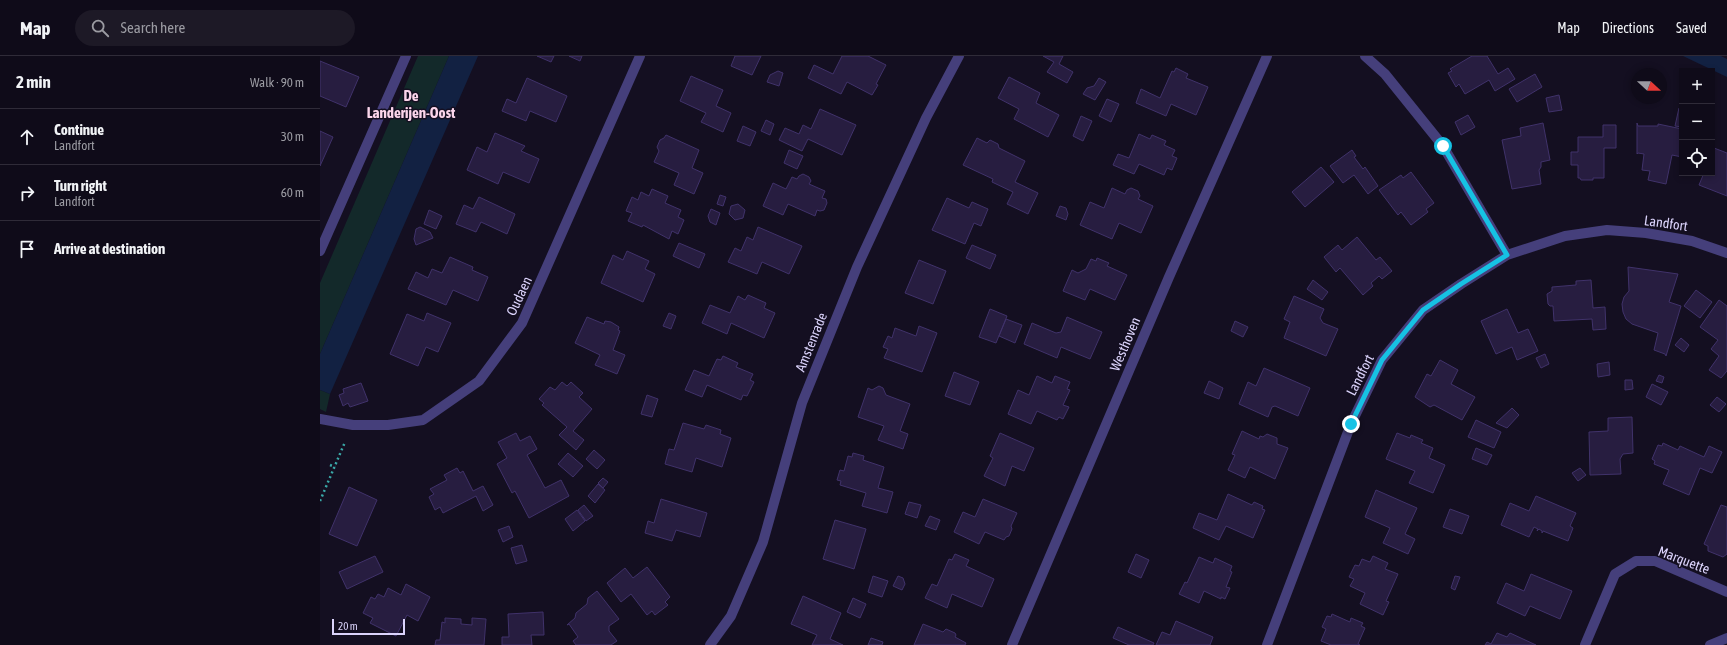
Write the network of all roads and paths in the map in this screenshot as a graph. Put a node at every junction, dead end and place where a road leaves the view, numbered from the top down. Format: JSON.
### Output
{"nodes":[{"id":1,"x":406,"y":56,"type":"edge"},
{"id":2,"x":640,"y":56,"type":"edge"},
{"id":3,"x":959,"y":56,"type":"edge"},
{"id":4,"x":1267,"y":56,"type":"edge"},
{"id":5,"x":1365,"y":56,"type":"edge"},
{"id":6,"x":320,"y":252,"type":"edge"},
{"id":7,"x":1727,"y":252,"type":"edge"},
{"id":8,"x":1507,"y":255,"type":"junction"},
{"id":9,"x":320,"y":419,"type":"edge"},
{"id":10,"x":353,"y":425,"type":"junction"},
{"id":11,"x":330,"y":465,"type":"dead end"},
{"id":12,"x":335,"y":466,"type":"junction"},
{"id":13,"x":320,"y":501,"type":"edge"},
{"id":14,"x":1727,"y":592,"type":"edge"},
{"id":15,"x":1727,"y":638,"type":"edge"},
{"id":16,"x":710,"y":645,"type":"edge"},
{"id":17,"x":1012,"y":645,"type":"edge"},
{"id":18,"x":1267,"y":645,"type":"edge"},
{"id":19,"x":1585,"y":645,"type":"edge"},
{"id":20,"x":1710,"y":645,"type":"edge"}],
"edges":[{"from":1,"to":6,"type":"street"},
{"from":2,"to":10,"type":"street","name":"Oudaen"},
{"from":3,"to":16,"type":"street","name":"Amstenrade"},
{"from":4,"to":17,"type":"street","name":"Westhoven"},
{"from":5,"to":8,"type":"street"},
{"from":7,"to":8,"type":"street","name":"Landfort"},
{"from":8,"to":18,"type":"street","name":"Landfort"},
{"from":9,"to":10,"type":"street","name":"Oudaen"},
{"from":10,"to":12,"type":"path"},
{"from":11,"to":12,"type":"path"},
{"from":12,"to":13,"type":"path"},
{"from":14,"to":19,"type":"street","name":"Marquette"},
{"from":15,"to":20,"type":"street"}]}
